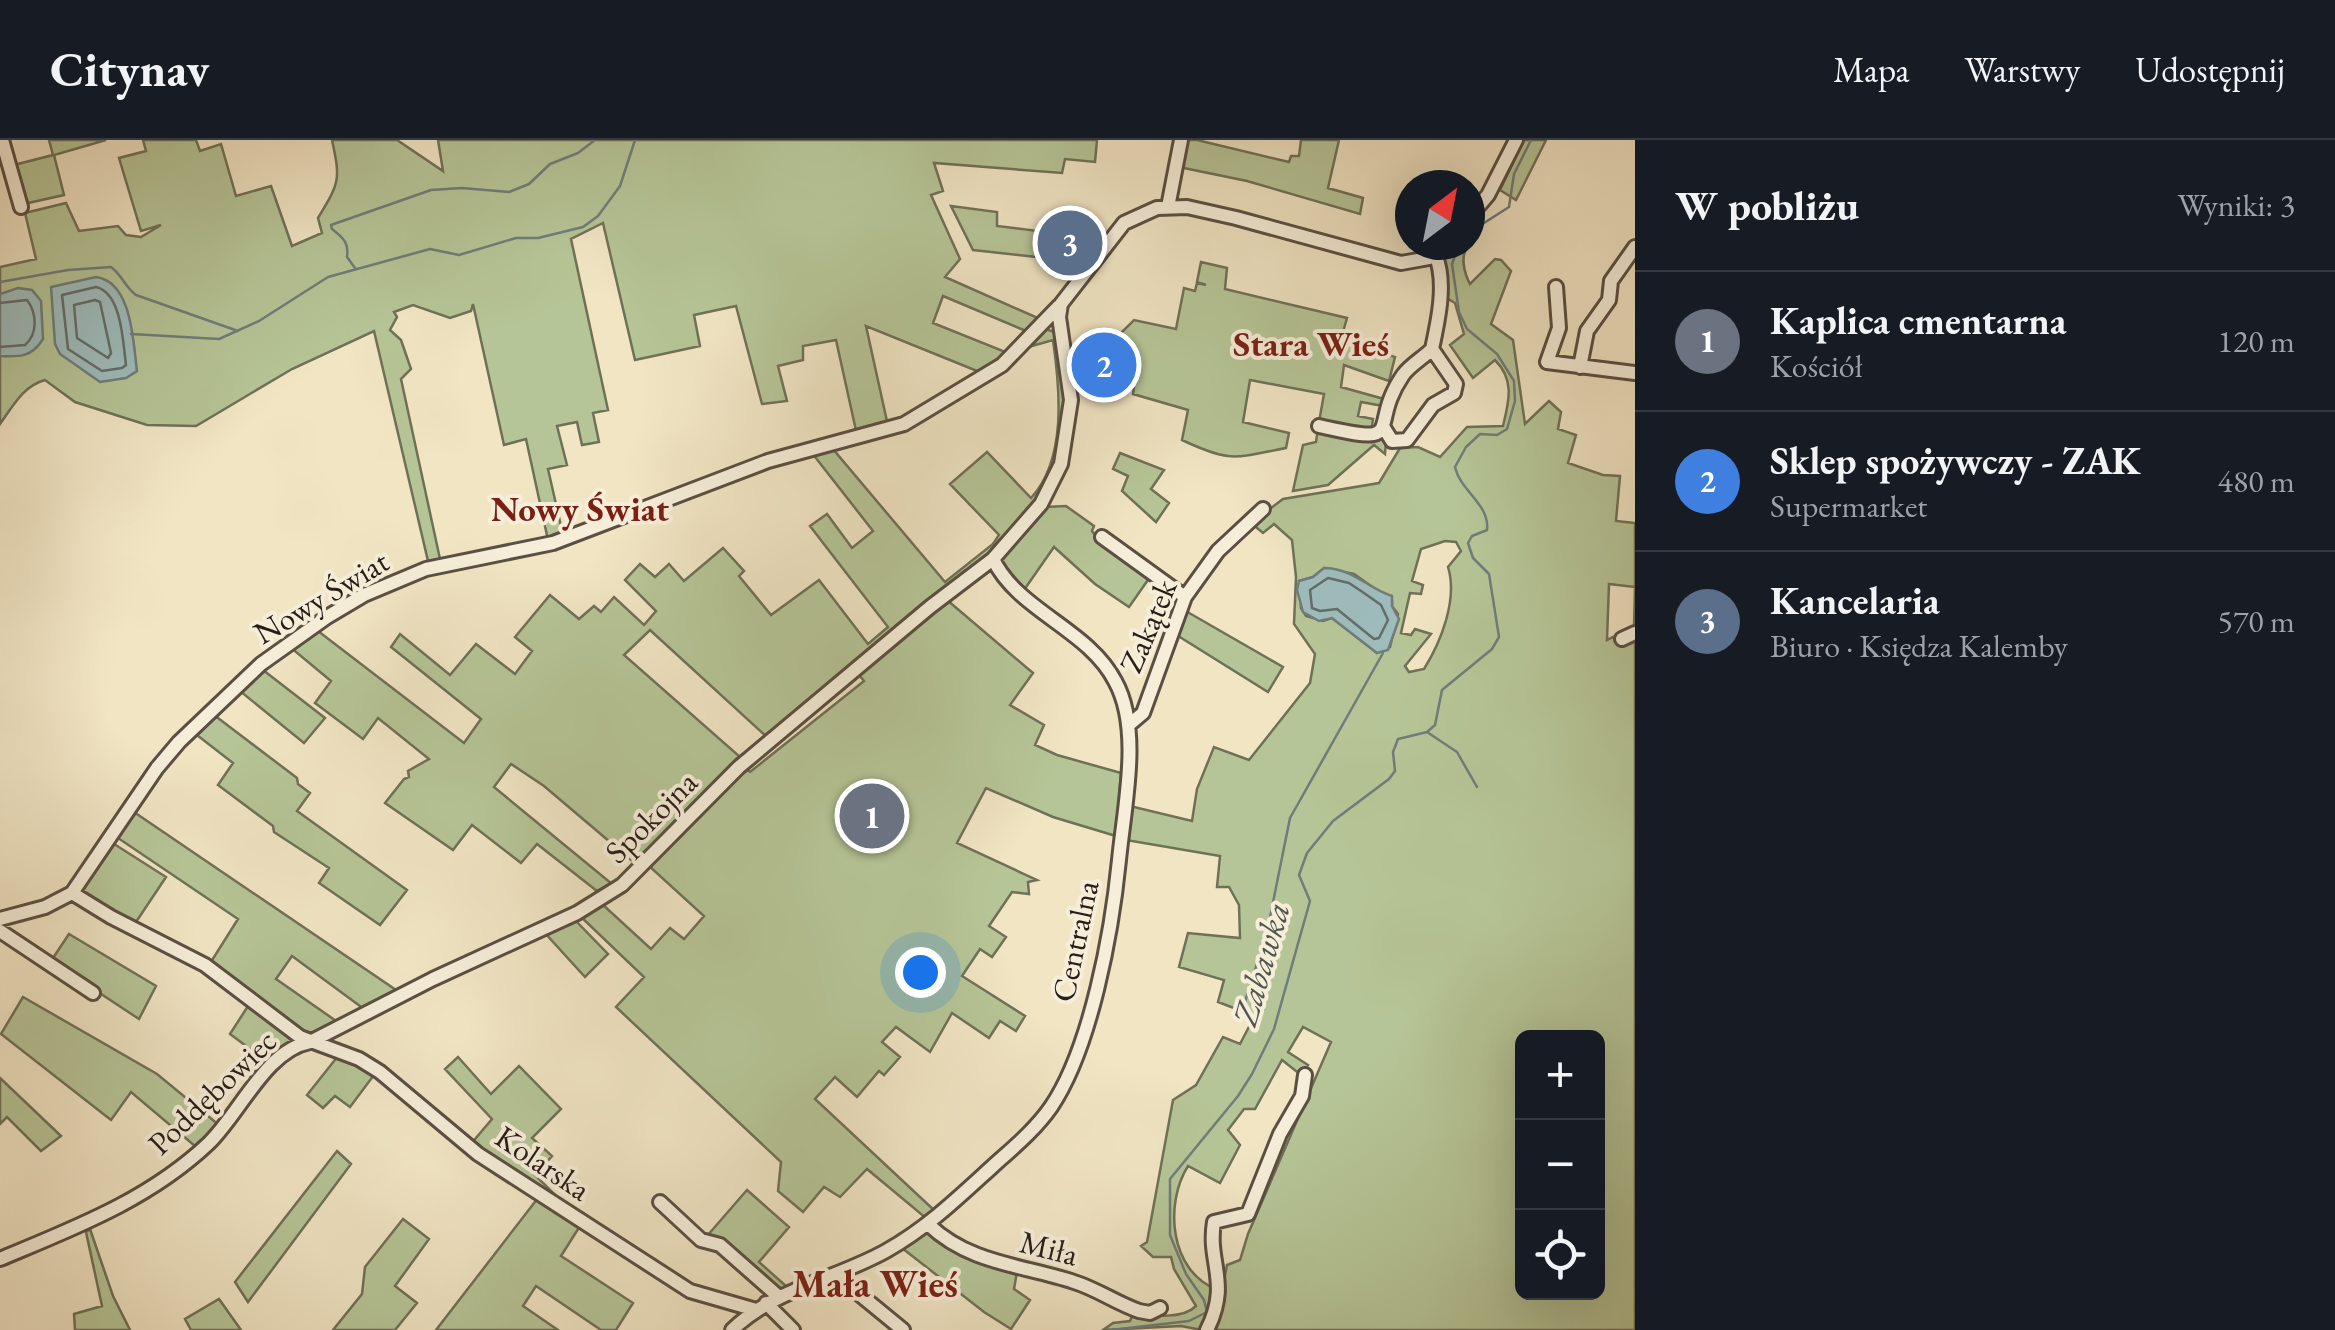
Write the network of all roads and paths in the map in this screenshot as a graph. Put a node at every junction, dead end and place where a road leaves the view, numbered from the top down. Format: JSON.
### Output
{"nodes":[{"id":1,"x":2,"y":140,"type":"edge"},
{"id":2,"x":1181,"y":140,"type":"edge"},
{"id":3,"x":1516,"y":140,"type":"edge"},
{"id":4,"x":1485,"y":198,"type":"edge"},
{"id":5,"x":1168,"y":207,"type":"junction"},
{"id":6,"x":22,"y":208,"type":"dead end"},
{"id":7,"x":1635,"y":247,"type":"edge"},
{"id":8,"x":1420,"y":260,"type":"edge"},
{"id":9,"x":1439,"y":260,"type":"edge"},
{"id":10,"x":1556,"y":287,"type":"dead end"},
{"id":11,"x":1061,"y":304,"type":"junction"},
{"id":12,"x":1432,"y":349,"type":"junction"},
{"id":13,"x":1580,"y":366,"type":"junction"},
{"id":14,"x":1635,"y":373,"type":"edge"},
{"id":15,"x":1318,"y":426,"type":"dead end"},
{"id":16,"x":1384,"y":428,"type":"junction"},
{"id":17,"x":1263,"y":509,"type":"dead end"},
{"id":18,"x":1102,"y":536,"type":"dead end"},
{"id":19,"x":994,"y":559,"type":"junction"},
{"id":20,"x":1186,"y":597,"type":"junction"},
{"id":21,"x":1130,"y":724,"type":"junction"},
{"id":22,"x":72,"y":893,"type":"junction"},
{"id":23,"x":0,"y":919,"type":"edge"},
{"id":24,"x":0,"y":931,"type":"edge"},
{"id":25,"x":93,"y":993,"type":"dead end"},
{"id":26,"x":306,"y":1042,"type":"junction"},
{"id":27,"x":1305,"y":1075,"type":"dead end"},
{"id":28,"x":660,"y":1202,"type":"dead end"},
{"id":29,"x":929,"y":1224,"type":"junction"},
{"id":30,"x":0,"y":1260,"type":"edge"},
{"id":31,"x":836,"y":1275,"type":"junction"},
{"id":32,"x":767,"y":1303,"type":"junction"},
{"id":33,"x":1160,"y":1308,"type":"dead end"},
{"id":34,"x":732,"y":1330,"type":"edge"},
{"id":35,"x":793,"y":1330,"type":"edge"},
{"id":36,"x":903,"y":1330,"type":"edge"},
{"id":37,"x":1207,"y":1330,"type":"edge"}],
"edges":[{"from":1,"to":6,"type":"street"},
{"from":2,"to":5,"type":"street"},
{"from":3,"to":4,"type":"street"},
{"from":5,"to":8,"type":"street"},
{"from":5,"to":11,"type":"street","name":"Nowy Świat"},
{"from":7,"to":13,"type":"street"},
{"from":9,"to":12,"type":"street"},
{"from":10,"to":13,"type":"street"},
{"from":11,"to":19,"type":"street","name":"Spokojna"},
{"from":11,"to":22,"type":"street","name":"Nowy Świat"},
{"from":12,"to":16,"type":"street"},
{"from":12,"to":16,"type":"street"},
{"from":13,"to":14,"type":"street"},
{"from":15,"to":16,"type":"street"},
{"from":17,"to":20,"type":"street","name":"Zakątek"},
{"from":18,"to":20,"type":"street"},
{"from":19,"to":21,"type":"street","name":"Centralna"},
{"from":19,"to":26,"type":"street","name":"Spokojna"},
{"from":20,"to":21,"type":"street","name":"Zakątek"},
{"from":21,"to":29,"type":"street","name":"Centralna"},
{"from":22,"to":23,"type":"street"},
{"from":22,"to":26,"type":"street","name":"Kolarska"},
{"from":24,"to":25,"type":"street"},
{"from":26,"to":30,"type":"street","name":"Poddębowiec"},
{"from":26,"to":32,"type":"street","name":"Kolarska"},
{"from":27,"to":37,"type":"street"},
{"from":28,"to":32,"type":"street"},
{"from":29,"to":31,"type":"street","name":"Centralna"},
{"from":29,"to":33,"type":"street","name":"Miła"},
{"from":31,"to":32,"type":"street","name":"Centralna"},
{"from":31,"to":36,"type":"street"},
{"from":32,"to":34,"type":"street","name":"Centralna"},
{"from":32,"to":35,"type":"street"}]}
